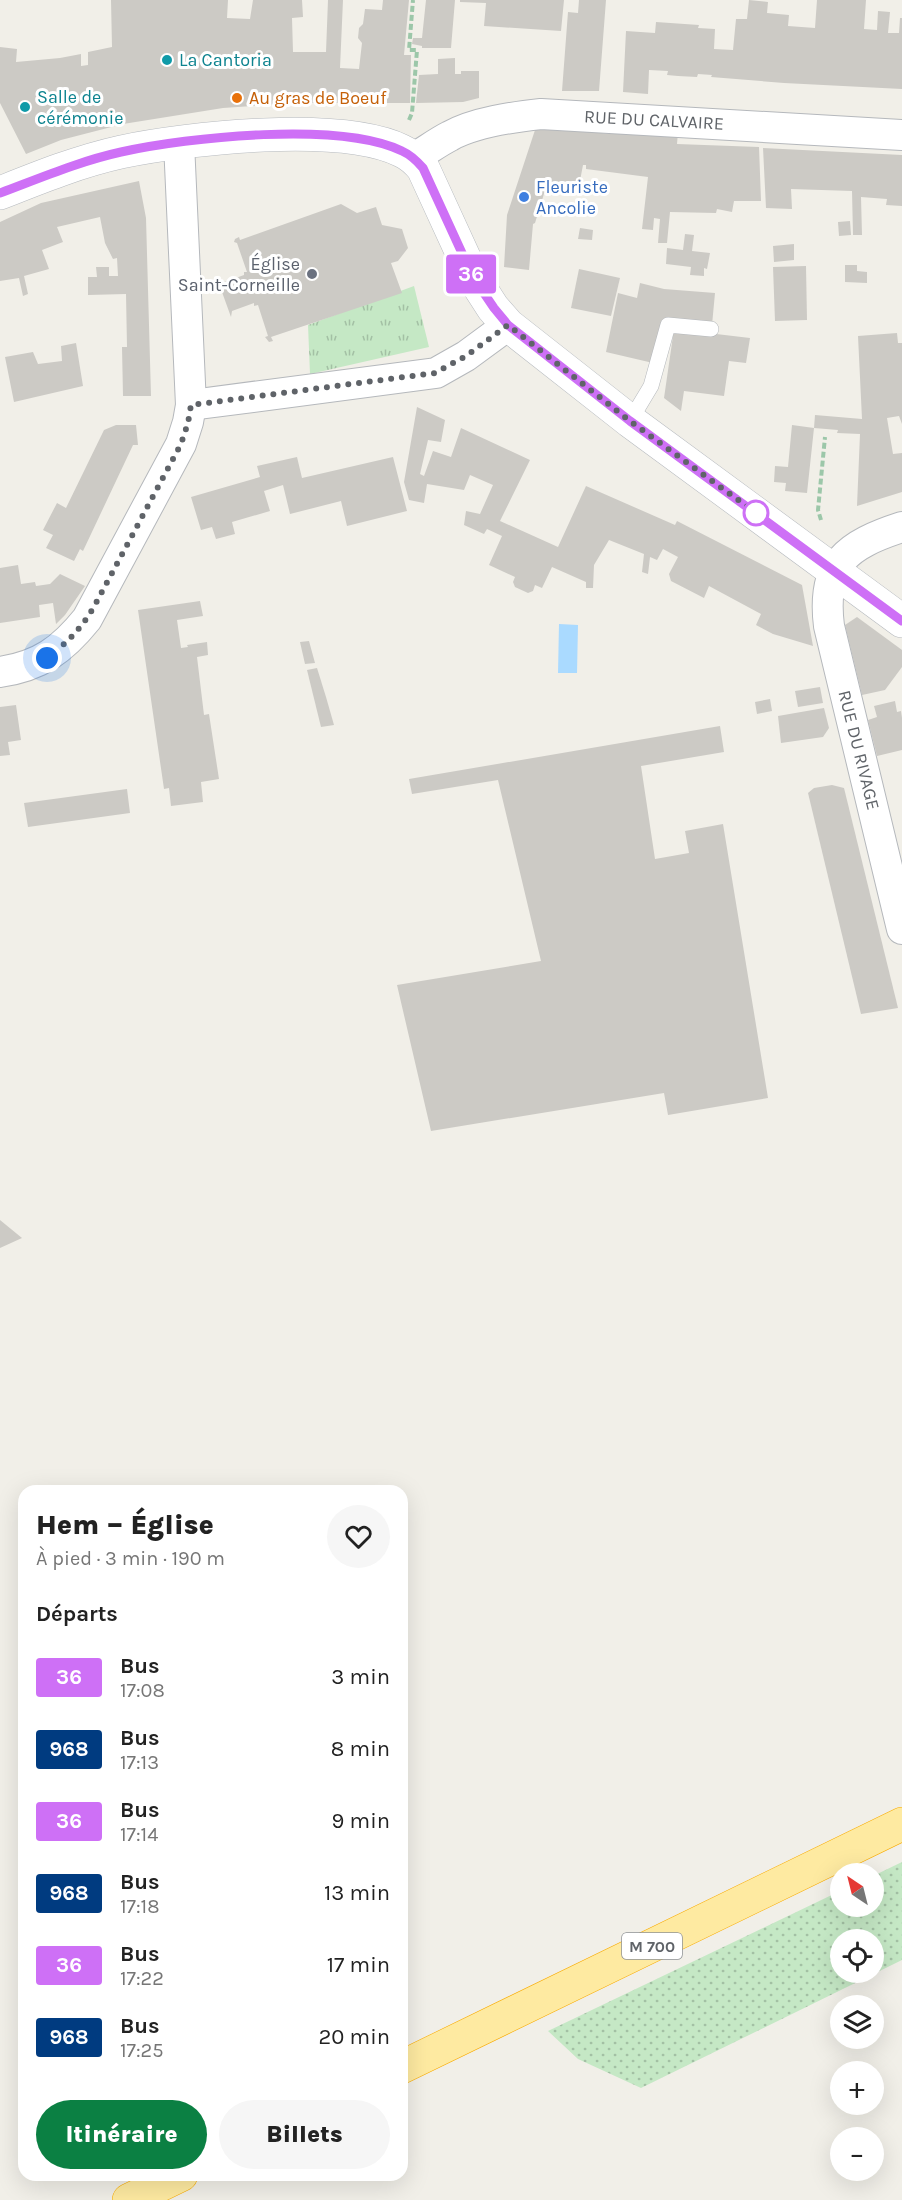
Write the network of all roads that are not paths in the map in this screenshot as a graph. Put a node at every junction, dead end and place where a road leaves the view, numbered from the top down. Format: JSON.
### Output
{"nodes":[{"id":1,"x":902,"y":135,"type":"edge"},
{"id":2,"x":178,"y":143,"type":"junction"},
{"id":3,"x":405,"y":153,"type":"junction"},
{"id":4,"x":0,"y":193,"type":"edge"},
{"id":5,"x":508,"y":325,"type":"junction"},
{"id":6,"x":711,"y":329,"type":"dead end"},
{"id":7,"x":191,"y":405,"type":"junction"},
{"id":8,"x":630,"y":421,"type":"junction"},
{"id":9,"x":902,"y":527,"type":"edge"},
{"id":10,"x":833,"y":569,"type":"junction"},
{"id":11,"x":902,"y":621,"type":"edge"},
{"id":12,"x":0,"y":672,"type":"edge"},
{"id":13,"x":902,"y":930,"type":"edge"},
{"id":14,"x":902,"y":1824,"type":"edge"},
{"id":15,"x":408,"y":2064,"type":"edge"},
{"id":16,"x":169,"y":2181,"type":"edge"},
{"id":17,"x":129,"y":2200,"type":"edge"}],
"edges":[{"from":1,"to":3,"type":"street","name":"RUE DU CALVAIRE"},
{"from":2,"to":3,"type":"main road"},
{"from":2,"to":4,"type":"main road"},
{"from":2,"to":7,"type":"street"},
{"from":3,"to":5,"type":"main road"},
{"from":5,"to":7,"type":"street"},
{"from":5,"to":8,"type":"main road"},
{"from":6,"to":8,"type":"lane"},
{"from":7,"to":12,"type":"street"},
{"from":8,"to":10,"type":"main road"},
{"from":9,"to":10,"type":"street"},
{"from":10,"to":11,"type":"main road"},
{"from":10,"to":13,"type":"street","name":"RUE DU RIVAGE"},
{"from":14,"to":15,"type":"highway","number":"M 700"},
{"from":16,"to":17,"type":"highway"}]}
